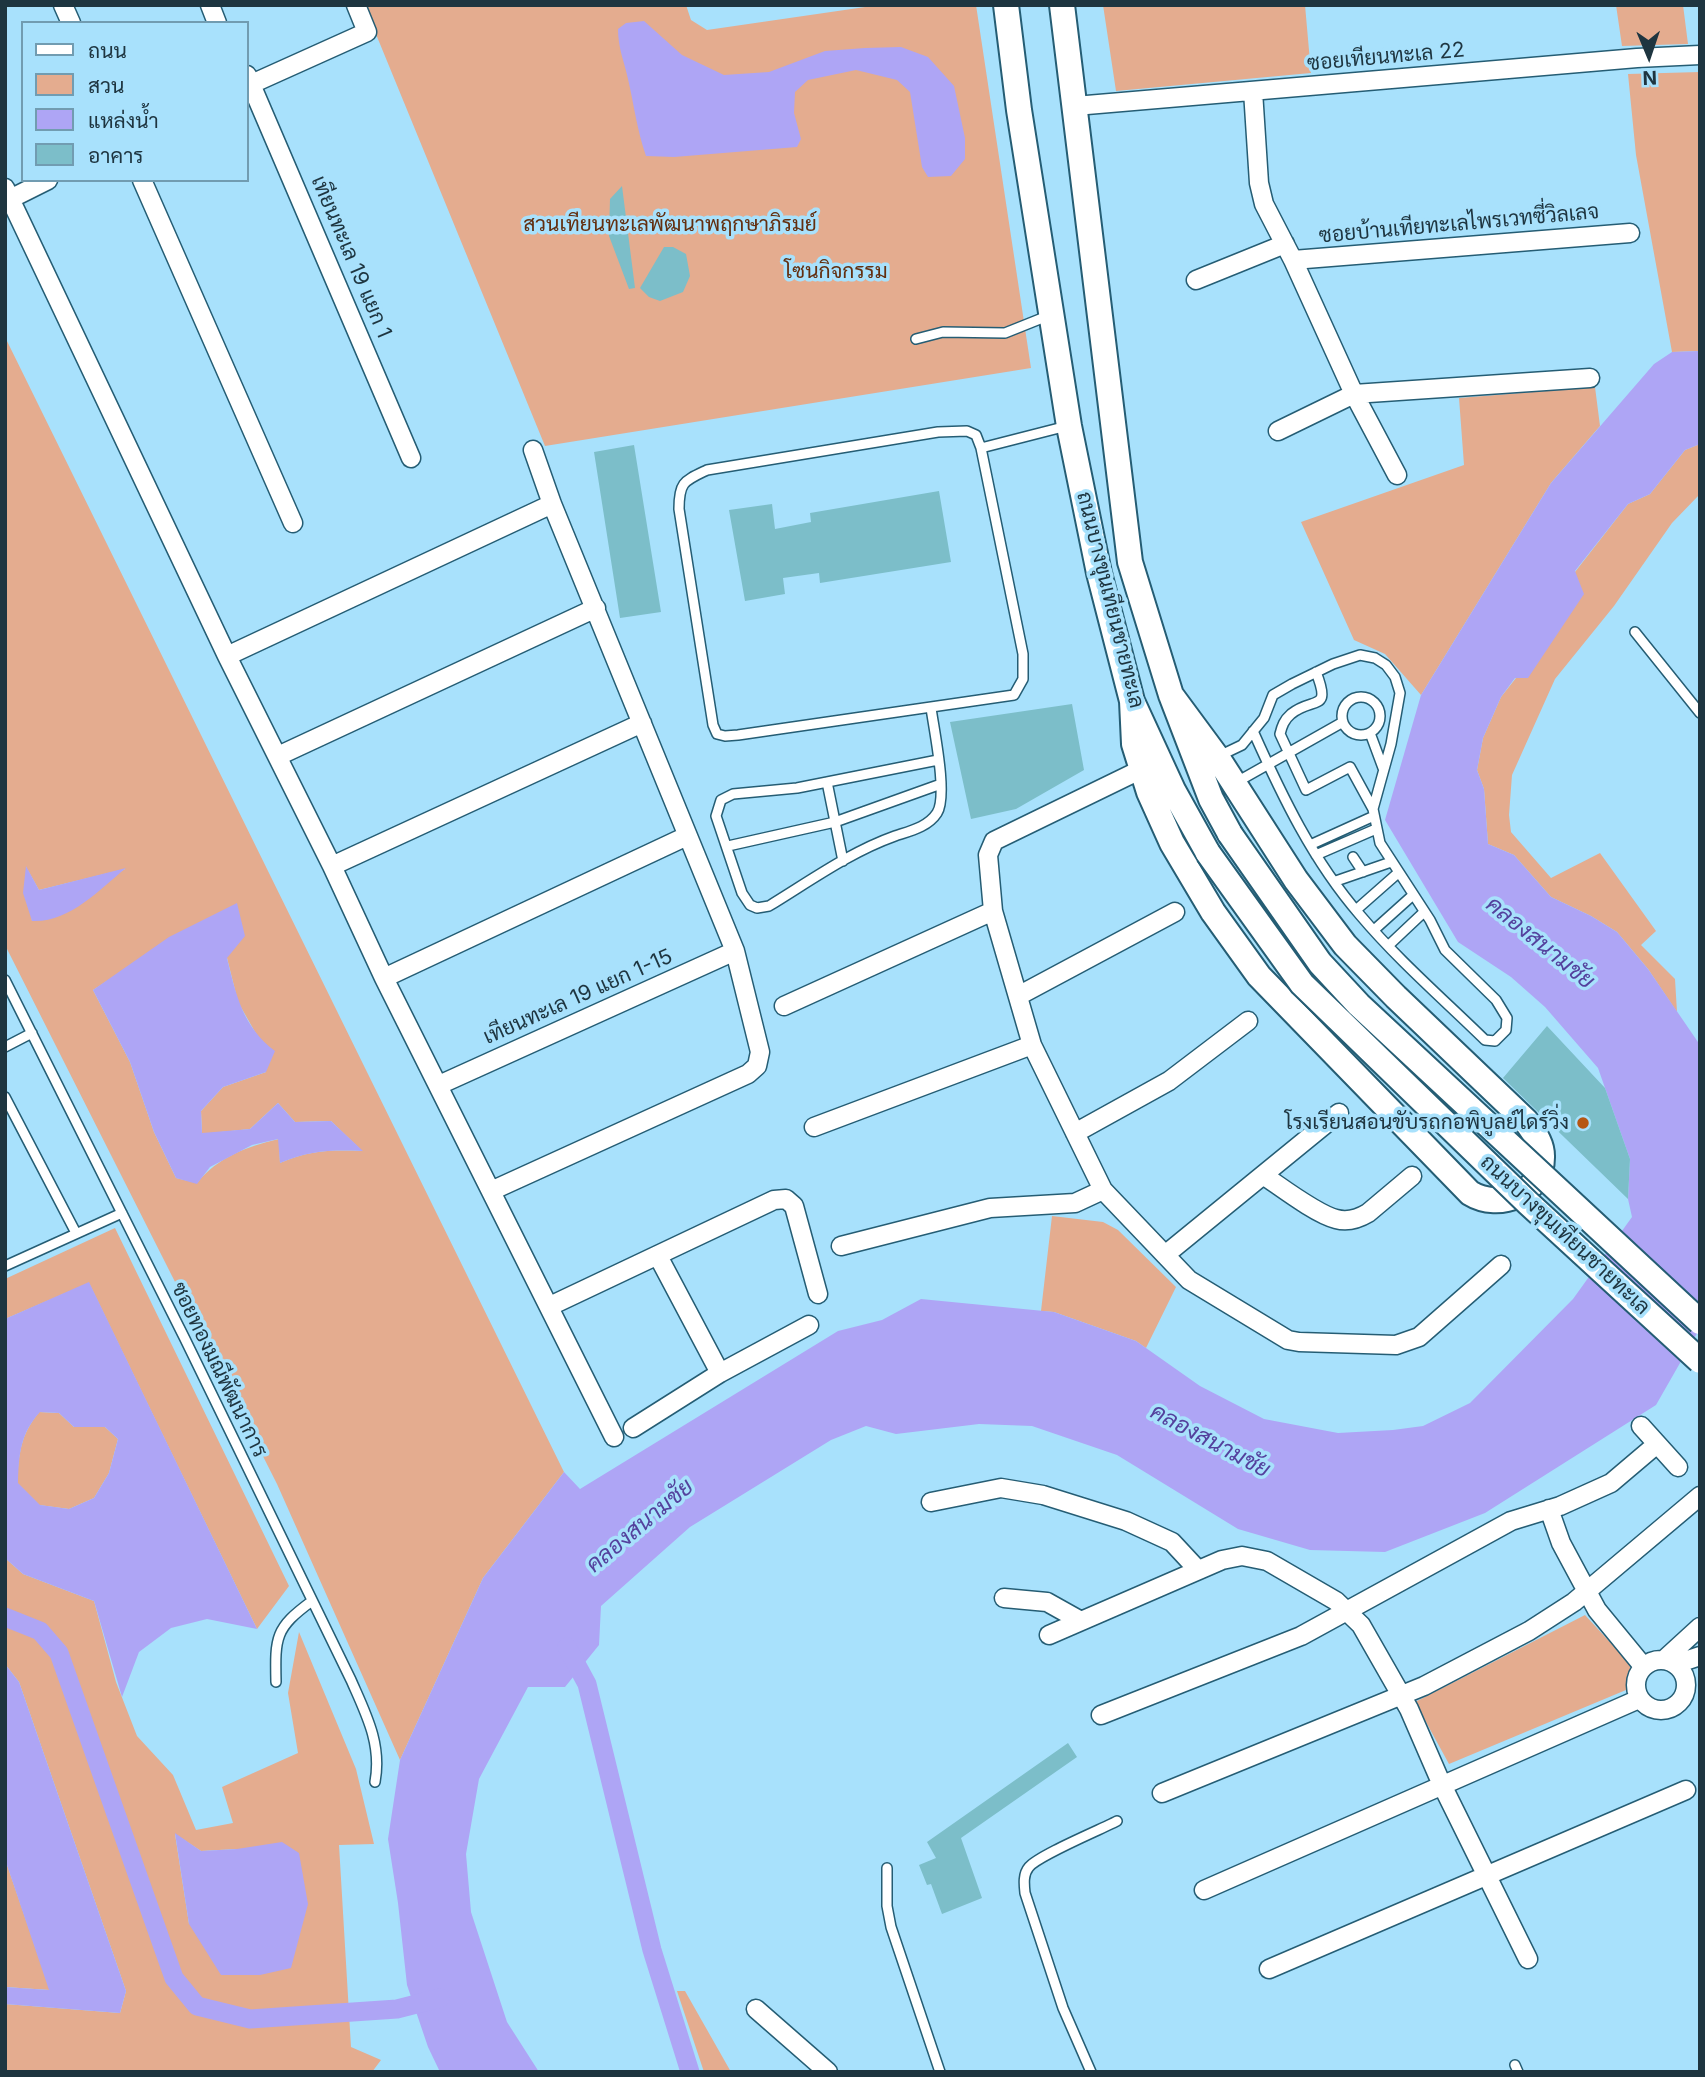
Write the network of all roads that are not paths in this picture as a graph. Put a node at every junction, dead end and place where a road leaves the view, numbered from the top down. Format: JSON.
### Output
{"nodes":[{"id":1,"x":63,"y":5,"type":"edge"},
{"id":2,"x":356,"y":5,"type":"edge"},
{"id":3,"x":1006,"y":5,"type":"edge"},
{"id":4,"x":1062,"y":5,"type":"edge"},
{"id":5,"x":70,"y":21,"type":"edge"},
{"id":6,"x":1700,"y":55,"type":"edge"},
{"id":7,"x":248,"y":81,"type":"edge"},
{"id":8,"x":1253,"y":91,"type":"junction"},
{"id":9,"x":1076,"y":106,"type":"junction"},
{"id":10,"x":42,"y":182,"type":"edge"},
{"id":11,"x":143,"y":182,"type":"edge"},
{"id":12,"x":8,"y":194,"type":"edge"},
{"id":13,"x":1630,"y":233,"type":"dead end"},
{"id":14,"x":1289,"y":252,"type":"junction"},
{"id":15,"x":1196,"y":280,"type":"dead end"},
{"id":16,"x":1052,"y":314,"type":"junction"},
{"id":17,"x":916,"y":339,"type":"dead end"},
{"id":18,"x":1590,"y":378,"type":"dead end"},
{"id":19,"x":1354,"y":394,"type":"junction"},
{"id":20,"x":1069,"y":426,"type":"junction"},
{"id":21,"x":1278,"y":431,"type":"dead end"},
{"id":22,"x":981,"y":448,"type":"junction"},
{"id":23,"x":533,"y":450,"type":"dead end"},
{"id":24,"x":411,"y":458,"type":"dead end"},
{"id":25,"x":1397,"y":475,"type":"dead end"},
{"id":26,"x":552,"y":504,"type":"junction"},
{"id":27,"x":293,"y":523,"type":"dead end"},
{"id":28,"x":596,"y":608,"type":"junction"},
{"id":29,"x":1635,"y":632,"type":"dead end"},
{"id":30,"x":227,"y":656,"type":"junction"},
{"id":31,"x":1316,"y":672,"type":"junction"},
{"id":32,"x":1171,"y":695,"type":"junction"},
{"id":33,"x":1132,"y":701,"type":"junction"},
{"id":34,"x":1398,"y":706,"type":"junction"},
{"id":35,"x":931,"y":708,"type":"junction"},
{"id":36,"x":1380,"y":713,"type":"junction"},
{"id":37,"x":1700,"y":713,"type":"edge"},
{"id":38,"x":1343,"y":722,"type":"junction"},
{"id":39,"x":642,"y":723,"type":"junction"},
{"id":40,"x":1253,"y":731,"type":"junction"},
{"id":41,"x":1370,"y":733,"type":"junction"},
{"id":42,"x":1287,"y":753,"type":"junction"},
{"id":43,"x":278,"y":757,"type":"junction"},
{"id":44,"x":1218,"y":757,"type":"junction"},
{"id":45,"x":939,"y":760,"type":"junction"},
{"id":46,"x":1268,"y":764,"type":"junction"},
{"id":47,"x":1142,"y":769,"type":"junction"},
{"id":48,"x":1383,"y":769,"type":"junction"},
{"id":49,"x":827,"y":782,"type":"junction"},
{"id":50,"x":1235,"y":783,"type":"junction"},
{"id":51,"x":941,"y":784,"type":"junction"},
{"id":52,"x":1373,"y":813,"type":"junction"},
{"id":53,"x":835,"y":822,"type":"junction"},
{"id":54,"x":1376,"y":829,"type":"junction"},
{"id":55,"x":687,"y":836,"type":"junction"},
{"id":56,"x":1310,"y":845,"type":"junction"},
{"id":57,"x":728,"y":846,"type":"junction"},
{"id":58,"x":1317,"y":855,"type":"junction"},
{"id":59,"x":1353,"y":857,"type":"dead end"},
{"id":60,"x":843,"y":861,"type":"junction"},
{"id":61,"x":1391,"y":862,"type":"junction"},
{"id":62,"x":332,"y":866,"type":"junction"},
{"id":63,"x":1363,"y":872,"type":"junction"},
{"id":64,"x":1398,"y":873,"type":"junction"},
{"id":65,"x":1336,"y":881,"type":"junction"},
{"id":66,"x":1413,"y":895,"type":"junction"},
{"id":67,"x":1356,"y":910,"type":"junction"},
{"id":68,"x":993,"y":911,"type":"junction"},
{"id":69,"x":1175,"y":912,"type":"dead end"},
{"id":70,"x":1424,"y":912,"type":"junction"},
{"id":71,"x":1374,"y":930,"type":"junction"},
{"id":72,"x":1389,"y":945,"type":"junction"},
{"id":73,"x":735,"y":951,"type":"junction"},
{"id":74,"x":384,"y":978,"type":"junction"},
{"id":75,"x":5,"y":979,"type":"edge"},
{"id":76,"x":1018,"y":996,"type":"junction"},
{"id":77,"x":784,"y":1006,"type":"dead end"},
{"id":78,"x":1248,"y":1021,"type":"dead end"},
{"id":79,"x":32,"y":1033,"type":"junction"},
{"id":80,"x":1032,"y":1045,"type":"junction"},
{"id":81,"x":5,"y":1047,"type":"edge"},
{"id":82,"x":439,"y":1085,"type":"junction"},
{"id":83,"x":5,"y":1097,"type":"edge"},
{"id":84,"x":1339,"y":1113,"type":"dead end"},
{"id":85,"x":814,"y":1127,"type":"dead end"},
{"id":86,"x":1075,"y":1133,"type":"junction"},
{"id":87,"x":1263,"y":1175,"type":"junction"},
{"id":88,"x":1412,"y":1176,"type":"dead end"},
{"id":89,"x":1103,"y":1190,"type":"junction"},
{"id":90,"x":491,"y":1191,"type":"junction"},
{"id":91,"x":122,"y":1213,"type":"junction"},
{"id":92,"x":76,"y":1233,"type":"junction"},
{"id":93,"x":841,"y":1246,"type":"dead end"},
{"id":94,"x":658,"y":1255,"type":"junction"},
{"id":95,"x":1165,"y":1255,"type":"junction"},
{"id":96,"x":1501,"y":1265,"type":"dead end"},
{"id":97,"x":5,"y":1266,"type":"edge"},
{"id":98,"x":818,"y":1294,"type":"dead end"},
{"id":99,"x":550,"y":1306,"type":"junction"},
{"id":100,"x":1700,"y":1322,"type":"edge"},
{"id":101,"x":810,"y":1325,"type":"dead end"},
{"id":102,"x":1700,"y":1361,"type":"edge"},
{"id":103,"x":720,"y":1373,"type":"junction"},
{"id":104,"x":1641,"y":1426,"type":"dead end"},
{"id":105,"x":633,"y":1428,"type":"dead end"},
{"id":106,"x":614,"y":1437,"type":"dead end"},
{"id":107,"x":1657,"y":1444,"type":"junction"},
{"id":108,"x":1678,"y":1467,"type":"dead end"},
{"id":109,"x":1700,"y":1496,"type":"edge"},
{"id":110,"x":930,"y":1503,"type":"dead end"},
{"id":111,"x":1549,"y":1509,"type":"junction"},
{"id":112,"x":1198,"y":1570,"type":"junction"},
{"id":113,"x":1587,"y":1591,"type":"junction"},
{"id":114,"x":1004,"y":1598,"type":"dead end"},
{"id":115,"x":312,"y":1601,"type":"junction"},
{"id":116,"x":1346,"y":1611,"type":"junction"},
{"id":117,"x":1081,"y":1621,"type":"junction"},
{"id":118,"x":1700,"y":1627,"type":"edge"},
{"id":119,"x":1049,"y":1635,"type":"dead end"},
{"id":120,"x":1700,"y":1656,"type":"edge"},
{"id":121,"x":1671,"y":1662,"type":"junction"},
{"id":122,"x":1643,"y":1666,"type":"junction"},
{"id":123,"x":276,"y":1682,"type":"dead end"},
{"id":124,"x":1700,"y":1690,"type":"edge"},
{"id":125,"x":1402,"y":1696,"type":"junction"},
{"id":126,"x":1681,"y":1698,"type":"junction"},
{"id":127,"x":1639,"y":1699,"type":"junction"},
{"id":128,"x":1101,"y":1715,"type":"dead end"},
{"id":129,"x":376,"y":1782,"type":"dead end"},
{"id":130,"x":1442,"y":1785,"type":"junction"},
{"id":131,"x":1686,"y":1790,"type":"dead end"},
{"id":132,"x":1162,"y":1793,"type":"dead end"},
{"id":133,"x":1117,"y":1821,"type":"dead end"},
{"id":134,"x":887,"y":1868,"type":"dead end"},
{"id":135,"x":1486,"y":1875,"type":"junction"},
{"id":136,"x":1204,"y":1890,"type":"dead end"},
{"id":137,"x":1528,"y":1959,"type":"dead end"},
{"id":138,"x":1269,"y":1969,"type":"dead end"},
{"id":139,"x":756,"y":2009,"type":"dead end"},
{"id":140,"x":828,"y":2072,"type":"edge"},
{"id":141,"x":940,"y":2072,"type":"edge"},
{"id":142,"x":1091,"y":2072,"type":"edge"}],
"edges":[{"from":1,"to":5,"type":"street"},
{"from":2,"to":7,"type":"street"},
{"from":3,"to":16,"type":"main road","name":"ถนนบางขุนเทียนชายทะเล"},
{"from":4,"to":9,"type":"main road","name":"ถนนบางขุนเทียนชายทะเล"},
{"from":6,"to":8,"type":"street","name":"ซอยเทียนทะเล 22"},
{"from":7,"to":24,"type":"street","name":"เทียนทะเล 19 แยก 1"},
{"from":8,"to":9,"type":"street","name":"ซอยเทียนทะเล 22"},
{"from":8,"to":14,"type":"street","name":"ซอยบ้านเทียทะเลไพรเวทซี่วิลเลจ"},
{"from":9,"to":32,"type":"main road","name":"ถนนบางขุนเทียนชายทะเล"},
{"from":10,"to":12,"type":"street"},
{"from":11,"to":27,"type":"street"},
{"from":12,"to":30,"type":"street"},
{"from":13,"to":14,"type":"street","name":"ซอยบ้านเทียทะเลไพรเวทซี่วิลเลจ"},
{"from":14,"to":15,"type":"street","name":"ซอยบ้านเทียทะเลไพรเวทซี่วิลเลจ"},
{"from":14,"to":19,"type":"street","name":"ซอยบ้านเทียทะเลไพรเวทซี่วิลเลจ"},
{"from":16,"to":17,"type":"lane"},
{"from":16,"to":20,"type":"main road","name":"ถนนบางขุนเทียนชายทะเล"},
{"from":18,"to":19,"type":"street"},
{"from":19,"to":21,"type":"street"},
{"from":19,"to":25,"type":"street","name":"ซอยบ้านเทียทะเลไพรเวทซี่วิลเลจ"},
{"from":20,"to":22,"type":"lane"},
{"from":20,"to":33,"type":"main road","name":"ถนนบางขุนเทียนชายทะเล"},
{"from":22,"to":35,"type":"lane"},
{"from":22,"to":35,"type":"lane"},
{"from":23,"to":26,"type":"street"},
{"from":26,"to":28,"type":"street"},
{"from":26,"to":30,"type":"street"},
{"from":28,"to":39,"type":"street"},
{"from":28,"to":43,"type":"street"},
{"from":29,"to":37,"type":"lane"},
{"from":30,"to":43,"type":"street"},
{"from":31,"to":34,"type":"lane"},
{"from":31,"to":40,"type":"lane"},
{"from":31,"to":42,"type":"lane"},
{"from":32,"to":44,"type":"main road"},
{"from":32,"to":100,"type":"main road","name":"ถนนบางขุนเทียนชายทะเล","bridge":true},
{"from":33,"to":47,"type":"main road"},
{"from":33,"to":102,"type":"main road","name":"ถนนบางขุนเทียนชายทะเล","bridge":true},
{"from":34,"to":36,"type":"lane"},
{"from":34,"to":48,"type":"lane"},
{"from":35,"to":45,"type":"lane"},
{"from":36,"to":38,"type":"lane"},
{"from":36,"to":41,"type":"lane"},
{"from":38,"to":41,"type":"lane"},
{"from":38,"to":42,"type":"lane"},
{"from":39,"to":55,"type":"street"},
{"from":39,"to":62,"type":"street"},
{"from":40,"to":44,"type":"lane"},
{"from":40,"to":46,"type":"lane"},
{"from":41,"to":48,"type":"lane"},
{"from":42,"to":46,"type":"lane"},
{"from":42,"to":52,"type":"lane"},
{"from":43,"to":62,"type":"street"},
{"from":44,"to":50,"type":"main road"},
{"from":45,"to":49,"type":"lane"},
{"from":45,"to":51,"type":"lane"},
{"from":46,"to":50,"type":"lane"},
{"from":46,"to":56,"type":"lane"},
{"from":47,"to":50,"type":"main road"},
{"from":47,"to":68,"type":"street"},
{"from":48,"to":52,"type":"lane"},
{"from":49,"to":53,"type":"lane"},
{"from":49,"to":57,"type":"lane"},
{"from":51,"to":53,"type":"lane"},
{"from":51,"to":60,"type":"lane"},
{"from":52,"to":54,"type":"lane"},
{"from":52,"to":56,"type":"lane"},
{"from":53,"to":57,"type":"lane"},
{"from":53,"to":60,"type":"lane"},
{"from":54,"to":58,"type":"lane"},
{"from":54,"to":61,"type":"lane"},
{"from":55,"to":73,"type":"street"},
{"from":55,"to":74,"type":"street"},
{"from":56,"to":58,"type":"lane"},
{"from":57,"to":60,"type":"lane"},
{"from":58,"to":65,"type":"lane"},
{"from":59,"to":63,"type":"lane"},
{"from":61,"to":63,"type":"lane"},
{"from":61,"to":64,"type":"lane"},
{"from":62,"to":74,"type":"street"},
{"from":63,"to":65,"type":"lane"},
{"from":64,"to":66,"type":"lane"},
{"from":64,"to":67,"type":"lane"},
{"from":65,"to":67,"type":"lane"},
{"from":66,"to":70,"type":"lane"},
{"from":66,"to":71,"type":"lane"},
{"from":67,"to":71,"type":"lane"},
{"from":68,"to":76,"type":"street"},
{"from":68,"to":77,"type":"street"},
{"from":69,"to":76,"type":"street"},
{"from":70,"to":72,"type":"lane"},
{"from":70,"to":72,"type":"lane"},
{"from":71,"to":72,"type":"lane"},
{"from":73,"to":82,"type":"street","name":"เทียนทะเล 19 แยก 1-15"},
{"from":73,"to":90,"type":"street"},
{"from":74,"to":82,"type":"street"},
{"from":75,"to":79,"type":"lane","name":"ซอยทองมณีพัฒนาการ"},
{"from":76,"to":80,"type":"street"},
{"from":78,"to":86,"type":"street"},
{"from":79,"to":81,"type":"lane"},
{"from":79,"to":91,"type":"lane","name":"ซอยทองมณีพัฒนาการ"},
{"from":80,"to":85,"type":"street"},
{"from":80,"to":86,"type":"street"},
{"from":82,"to":90,"type":"street"},
{"from":83,"to":92,"type":"lane"},
{"from":84,"to":87,"type":"street"},
{"from":86,"to":89,"type":"street"},
{"from":87,"to":88,"type":"street"},
{"from":87,"to":95,"type":"street"},
{"from":89,"to":93,"type":"street"},
{"from":89,"to":95,"type":"street"},
{"from":90,"to":99,"type":"street"},
{"from":91,"to":92,"type":"lane"},
{"from":91,"to":115,"type":"lane","name":"ซอยทองมณีพัฒนาการ"},
{"from":92,"to":97,"type":"lane"},
{"from":94,"to":98,"type":"street"},
{"from":94,"to":99,"type":"street"},
{"from":94,"to":103,"type":"street"},
{"from":95,"to":96,"type":"street"},
{"from":99,"to":106,"type":"street"},
{"from":101,"to":103,"type":"street"},
{"from":103,"to":105,"type":"street"},
{"from":104,"to":107,"type":"street"},
{"from":107,"to":108,"type":"street"},
{"from":107,"to":111,"type":"street"},
{"from":109,"to":113,"type":"street"},
{"from":110,"to":112,"type":"street"},
{"from":111,"to":113,"type":"street"},
{"from":111,"to":116,"type":"street"},
{"from":112,"to":116,"type":"street"},
{"from":112,"to":117,"type":"street"},
{"from":113,"to":122,"type":"street"},
{"from":113,"to":125,"type":"street"},
{"from":114,"to":117,"type":"street"},
{"from":115,"to":123,"type":"lane"},
{"from":115,"to":129,"type":"lane","name":"ซอยทองมณีพัฒนาการ"},
{"from":116,"to":125,"type":"street"},
{"from":116,"to":128,"type":"street"},
{"from":117,"to":119,"type":"street"},
{"from":118,"to":121,"type":"street"},
{"from":120,"to":121,"type":"street"},
{"from":121,"to":122,"type":"street"},
{"from":121,"to":126,"type":"street"},
{"from":122,"to":127,"type":"street"},
{"from":124,"to":126,"type":"street"},
{"from":125,"to":130,"type":"street"},
{"from":125,"to":132,"type":"street"},
{"from":126,"to":127,"type":"street"},
{"from":127,"to":130,"type":"street"},
{"from":130,"to":135,"type":"street"},
{"from":130,"to":136,"type":"street"},
{"from":131,"to":135,"type":"street"},
{"from":133,"to":142,"type":"lane"},
{"from":134,"to":141,"type":"lane"},
{"from":135,"to":137,"type":"street"},
{"from":135,"to":138,"type":"street"},
{"from":139,"to":140,"type":"street"}]}
